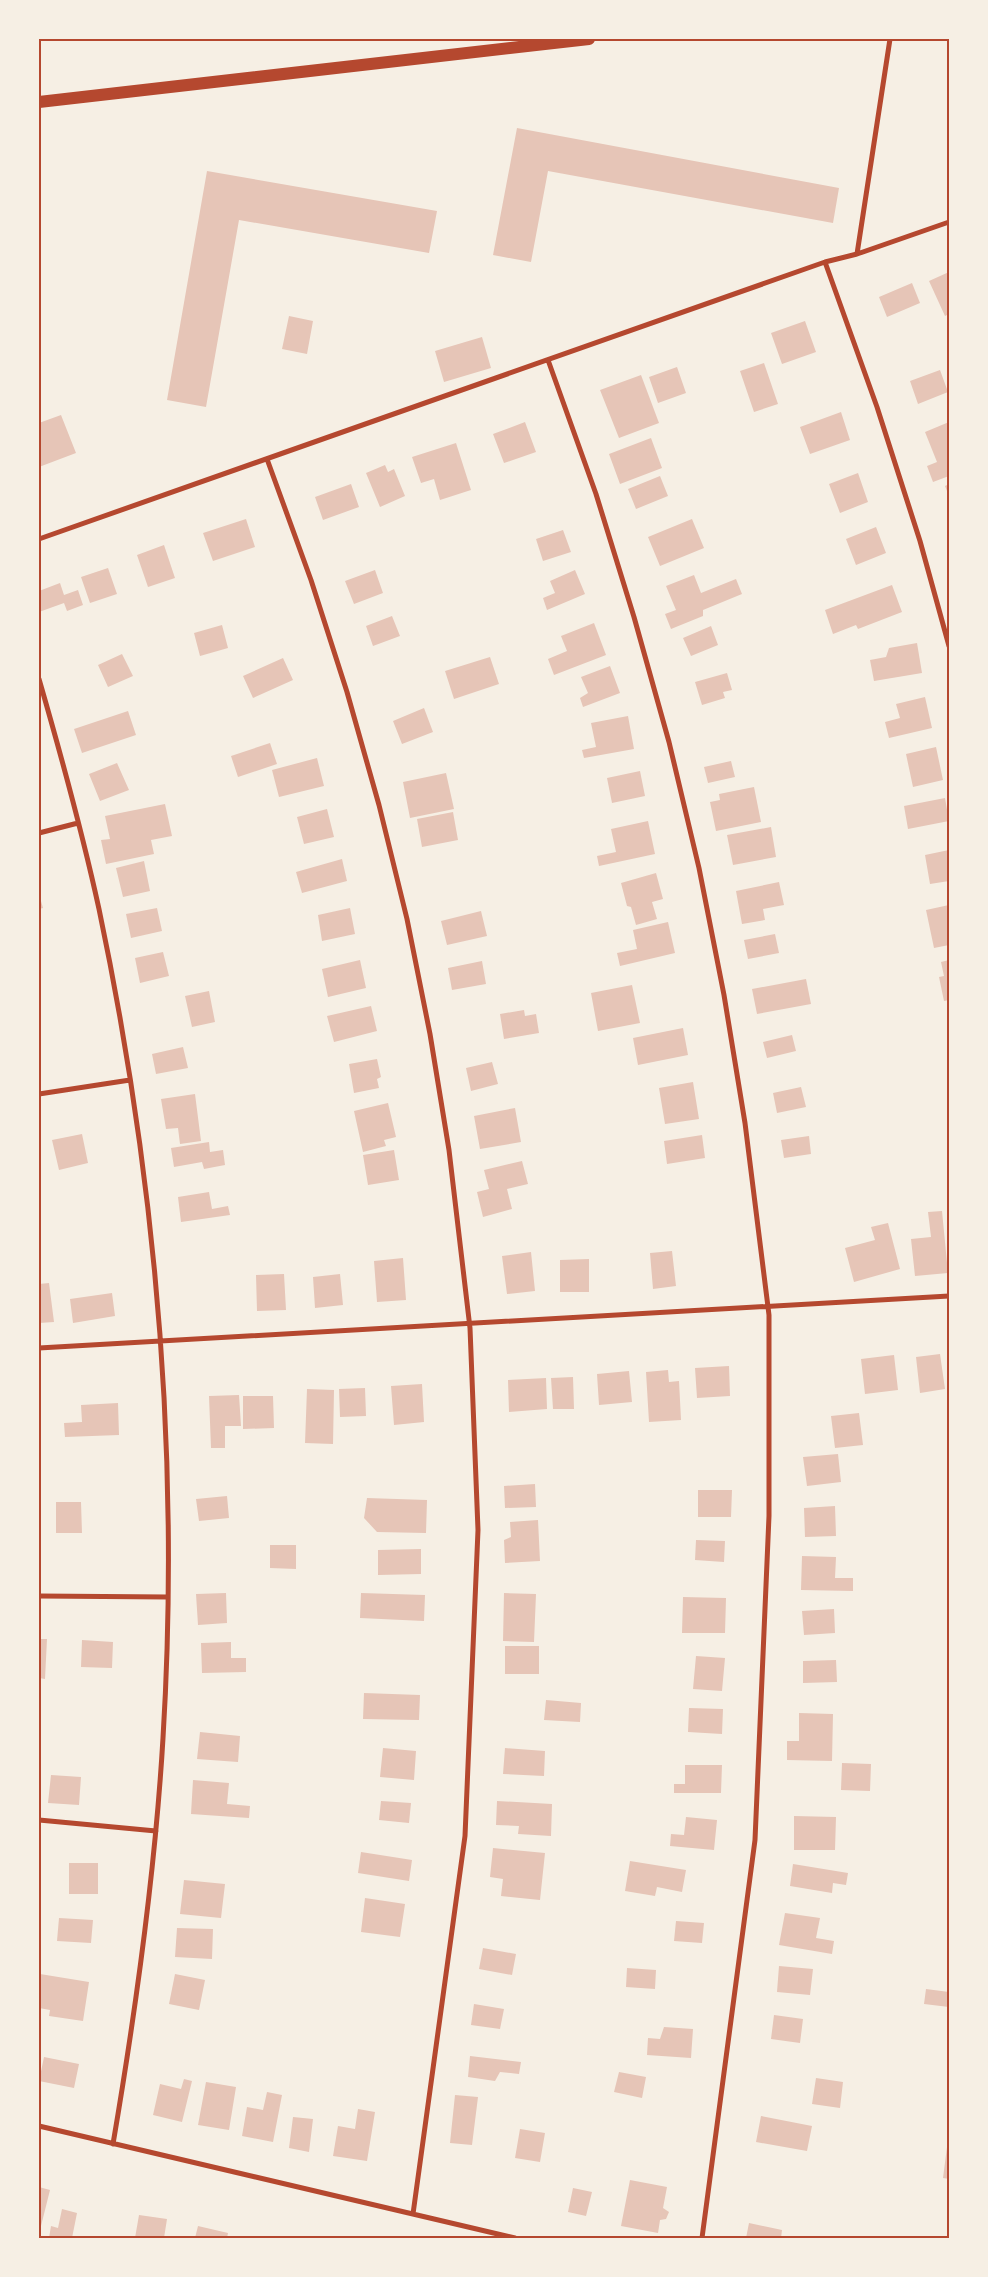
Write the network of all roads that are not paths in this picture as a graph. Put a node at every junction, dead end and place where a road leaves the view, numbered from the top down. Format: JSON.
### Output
{"nodes":[{"id":1,"x":589,"y":39,"type":"edge"},
{"id":2,"x":890,"y":39,"type":"edge"},
{"id":3,"x":39,"y":102,"type":"edge"},
{"id":4,"x":949,"y":222,"type":"edge"},
{"id":5,"x":857,"y":254,"type":"junction"},
{"id":6,"x":825,"y":262,"type":"junction"},
{"id":7,"x":548,"y":360,"type":"junction"},
{"id":8,"x":267,"y":459,"type":"junction"},
{"id":9,"x":39,"y":539,"type":"edge"},
{"id":10,"x":949,"y":646,"type":"edge"},
{"id":11,"x":39,"y":678,"type":"edge"},
{"id":12,"x":78,"y":823,"type":"junction"},
{"id":13,"x":39,"y":833,"type":"edge"},
{"id":14,"x":130,"y":1080,"type":"junction"},
{"id":15,"x":39,"y":1094,"type":"edge"},
{"id":16,"x":949,"y":1296,"type":"edge"},
{"id":17,"x":768,"y":1306,"type":"junction"},
{"id":18,"x":470,"y":1323,"type":"junction"},
{"id":19,"x":160,"y":1341,"type":"junction"},
{"id":20,"x":39,"y":1348,"type":"edge"},
{"id":21,"x":39,"y":1596,"type":"edge"},
{"id":22,"x":168,"y":1597,"type":"junction"},
{"id":23,"x":39,"y":1820,"type":"edge"},
{"id":24,"x":156,"y":1831,"type":"junction"},
{"id":25,"x":39,"y":2126,"type":"edge"},
{"id":26,"x":113,"y":2144,"type":"junction"},
{"id":27,"x":413,"y":2214,"type":"junction"},
{"id":28,"x":515,"y":2238,"type":"edge"},
{"id":29,"x":702,"y":2238,"type":"edge"}],
"edges":[{"from":1,"to":3,"type":"main road"},
{"from":2,"to":5,"type":"street"},
{"from":4,"to":5,"type":"street"},
{"from":5,"to":6,"type":"street"},
{"from":6,"to":7,"type":"street"},
{"from":6,"to":10,"type":"street"},
{"from":7,"to":8,"type":"street"},
{"from":7,"to":17,"type":"street"},
{"from":8,"to":9,"type":"street"},
{"from":8,"to":18,"type":"street"},
{"from":11,"to":12,"type":"street"},
{"from":12,"to":13,"type":"street"},
{"from":12,"to":14,"type":"street"},
{"from":14,"to":15,"type":"street"},
{"from":14,"to":19,"type":"street"},
{"from":16,"to":17,"type":"street"},
{"from":17,"to":18,"type":"street"},
{"from":17,"to":29,"type":"street"},
{"from":18,"to":19,"type":"street"},
{"from":18,"to":27,"type":"street"},
{"from":19,"to":20,"type":"street"},
{"from":19,"to":22,"type":"street"},
{"from":21,"to":22,"type":"street"},
{"from":22,"to":24,"type":"street"},
{"from":23,"to":24,"type":"street"},
{"from":24,"to":26,"type":"street"},
{"from":25,"to":26,"type":"street"},
{"from":26,"to":27,"type":"street"},
{"from":27,"to":28,"type":"street"}]}
